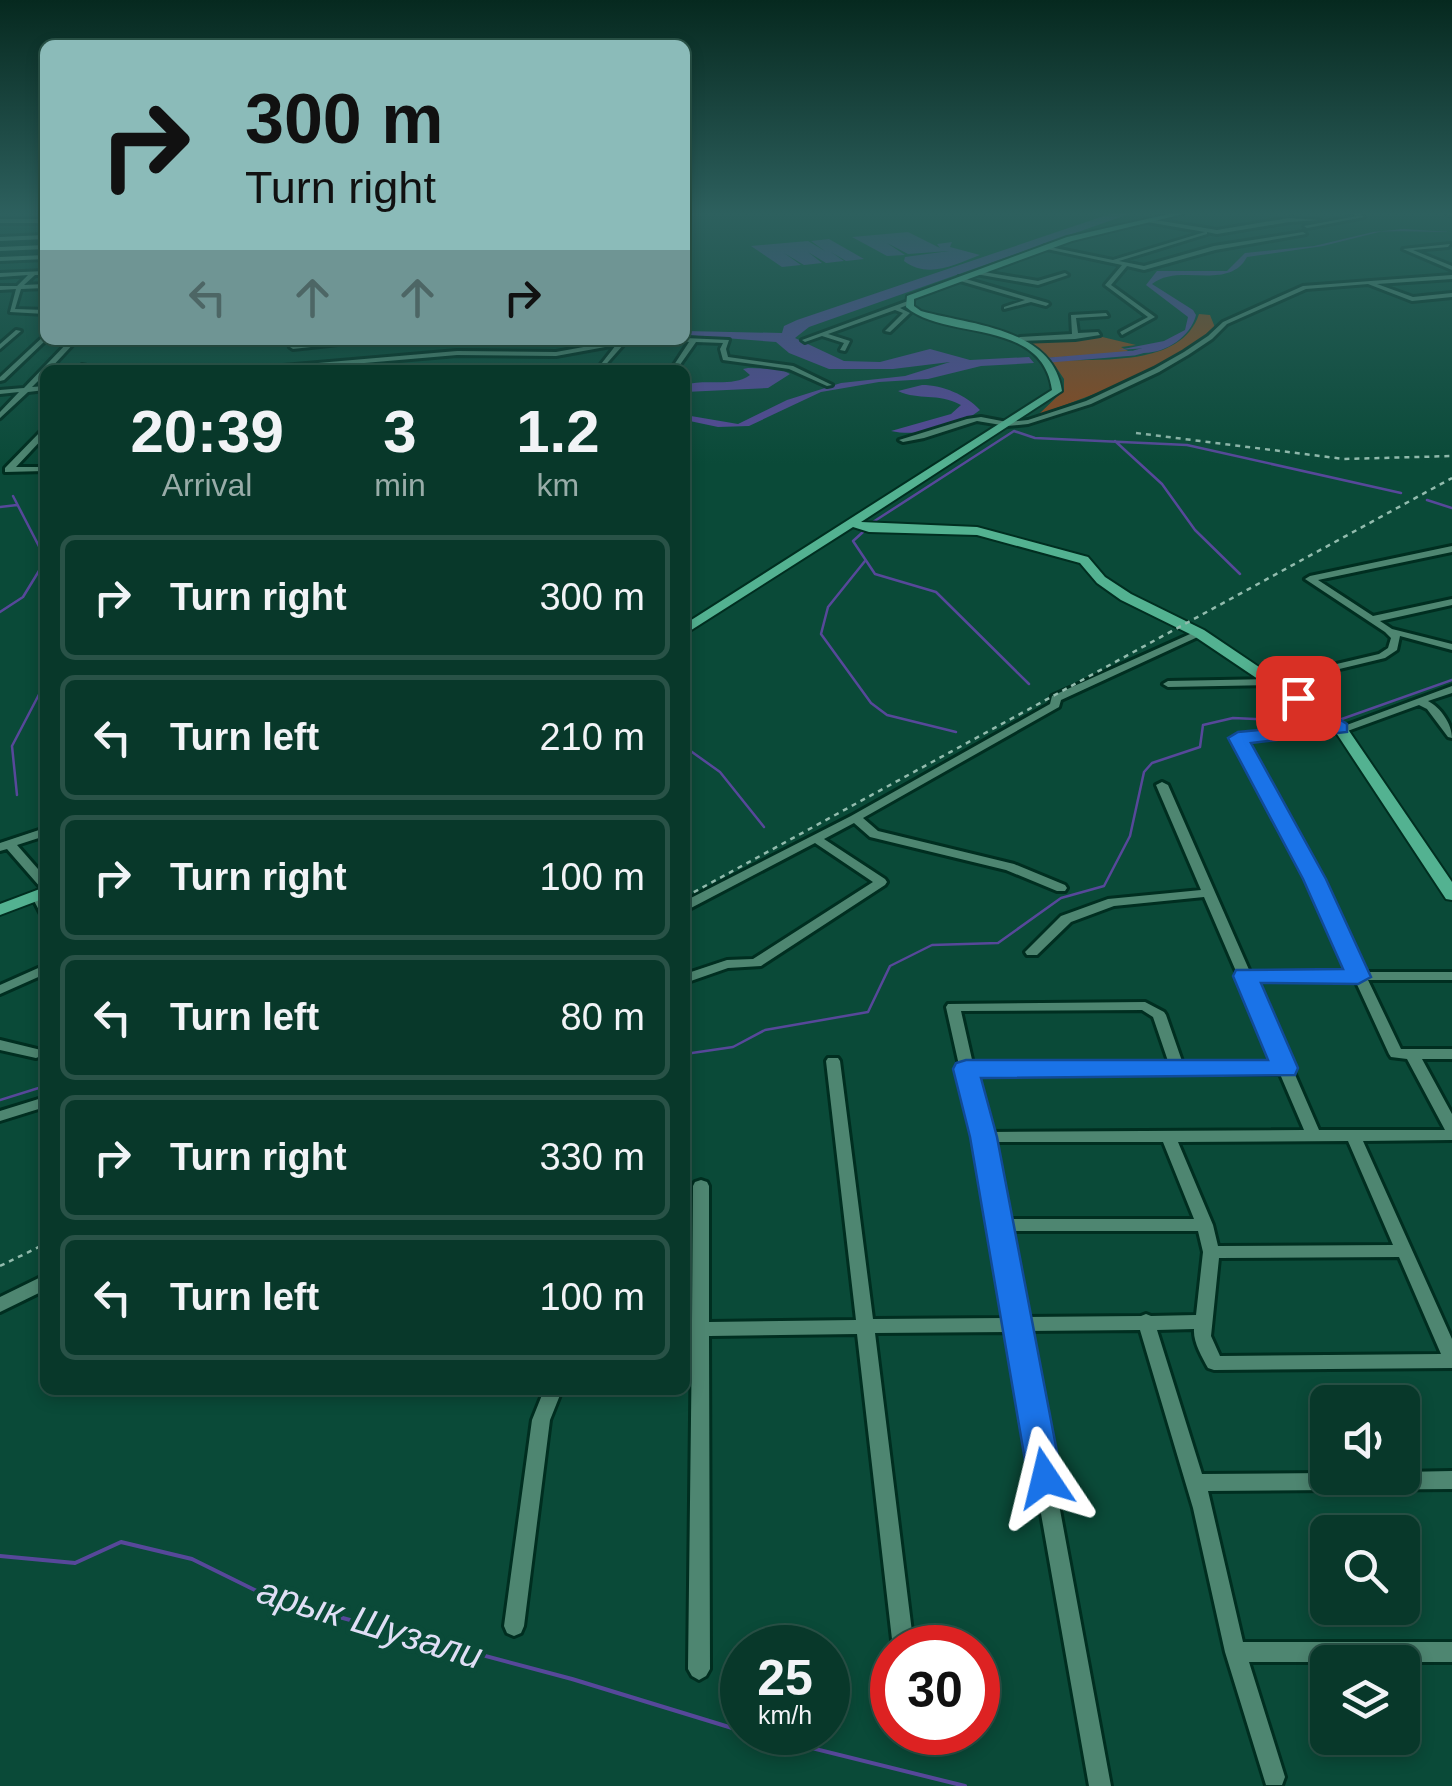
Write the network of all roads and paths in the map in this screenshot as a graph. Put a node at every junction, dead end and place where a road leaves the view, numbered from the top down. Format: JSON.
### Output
{"nodes":[{"id":1,"x":16,"y":297,"type":"edge"},
{"id":2,"x":914,"y":297,"type":"edge"},
{"id":3,"x":1024,"y":297,"type":"edge"},
{"id":4,"x":1126,"y":297,"type":"edge"},
{"id":5,"x":1285,"y":297,"type":"edge"},
{"id":6,"x":1030,"y":300,"type":"junction"},
{"id":7,"x":908,"y":304,"type":"junction"},
{"id":8,"x":1046,"y":304,"type":"dead end"},
{"id":9,"x":896,"y":308,"type":"junction"},
{"id":10,"x":1006,"y":308,"type":"dead end"},
{"id":11,"x":40,"y":312,"type":"edge"},
{"id":12,"x":1106,"y":315,"type":"dead end"},
{"id":13,"x":18,"y":331,"type":"dead end"},
{"id":14,"x":888,"y":331,"type":"dead end"},
{"id":15,"x":1122,"y":333,"type":"dead end"},
{"id":16,"x":823,"y":334,"type":"junction"},
{"id":17,"x":1098,"y":334,"type":"dead end"},
{"id":18,"x":1076,"y":338,"type":"junction"},
{"id":19,"x":690,"y":340,"type":"edge"},
{"id":20,"x":805,"y":340,"type":"dead end"},
{"id":21,"x":1020,"y":340,"type":"junction"},
{"id":22,"x":40,"y":342,"type":"edge"},
{"id":23,"x":69,"y":345,"type":"edge"},
{"id":24,"x":523,"y":345,"type":"edge"},
{"id":25,"x":605,"y":345,"type":"edge"},
{"id":26,"x":620,"y":345,"type":"edge"},
{"id":27,"x":0,"y":347,"type":"edge"},
{"id":28,"x":577,"y":350,"type":"junction"},
{"id":29,"x":842,"y":350,"type":"dead end"},
{"id":30,"x":524,"y":353,"type":"junction"},
{"id":31,"x":374,"y":359,"type":"junction"},
{"id":32,"x":568,"y":363,"type":"dead end"},
{"id":33,"x":50,"y":365,"type":"edge"},
{"id":34,"x":329,"y":365,"type":"edge"},
{"id":35,"x":375,"y":365,"type":"edge"},
{"id":36,"x":603,"y":365,"type":"edge"},
{"id":37,"x":1,"y":378,"type":"edge"},
{"id":38,"x":38,"y":378,"type":"joint"},
{"id":39,"x":829,"y":385,"type":"dead end"},
{"id":40,"x":40,"y":389,"type":"edge"},
{"id":41,"x":24,"y":391,"type":"junction"},
{"id":42,"x":0,"y":392,"type":"edge"},
{"id":43,"x":0,"y":416,"type":"edge"},
{"id":44,"x":1008,"y":424,"type":"junction"},
{"id":45,"x":40,"y":437,"type":"edge"},
{"id":46,"x":903,"y":440,"type":"dead end"},
{"id":47,"x":28,"y":450,"type":"junction"},
{"id":48,"x":40,"y":450,"type":"edge"},
{"id":49,"x":4,"y":470,"type":"edge"},
{"id":50,"x":40,"y":470,"type":"edge"},
{"id":51,"x":850,"y":527,"type":"junction"},
{"id":52,"x":1452,"y":548,"type":"edge"},
{"id":53,"x":1452,"y":602,"type":"edge"},
{"id":54,"x":1374,"y":620,"type":"junction"},
{"id":55,"x":690,"y":627,"type":"edge"},
{"id":56,"x":1390,"y":631,"type":"junction"},
{"id":57,"x":1198,"y":633,"type":"junction"},
{"id":58,"x":1452,"y":647,"type":"edge"},
{"id":59,"x":1272,"y":682,"type":"junction"},
{"id":60,"x":1168,"y":684,"type":"dead end"},
{"id":61,"x":1452,"y":689,"type":"edge"},
{"id":62,"x":1419,"y":701,"type":"junction"},
{"id":63,"x":1341,"y":729,"type":"junction"},
{"id":64,"x":1452,"y":735,"type":"edge"},
{"id":65,"x":1162,"y":785,"type":"dead end"},
{"id":66,"x":855,"y":818,"type":"junction"},
{"id":67,"x":40,"y":834,"type":"edge"},
{"id":68,"x":815,"y":838,"type":"junction"},
{"id":69,"x":5,"y":846,"type":"edge"},
{"id":70,"x":1061,"y":888,"type":"dead end"},
{"id":71,"x":40,"y":892,"type":"edge"},
{"id":72,"x":1209,"y":893,"type":"junction"},
{"id":73,"x":1452,"y":895,"type":"edge"},
{"id":74,"x":40,"y":897,"type":"edge"},
{"id":75,"x":690,"y":903,"type":"edge"},
{"id":76,"x":0,"y":910,"type":"edge"},
{"id":77,"x":1032,"y":952,"type":"dead end"},
{"id":78,"x":40,"y":971,"type":"edge"},
{"id":79,"x":1245,"y":976,"type":"junction"},
{"id":80,"x":1452,"y":976,"type":"edge"},
{"id":81,"x":690,"y":977,"type":"edge"},
{"id":82,"x":1358,"y":977,"type":"junction"},
{"id":83,"x":0,"y":990,"type":"edge"},
{"id":84,"x":0,"y":1045,"type":"edge"},
{"id":85,"x":36,"y":1053,"type":"dead end"},
{"id":86,"x":1452,"y":1054,"type":"edge"},
{"id":87,"x":1413,"y":1056,"type":"junction"},
{"id":88,"x":833,"y":1061,"type":"dead end"},
{"id":89,"x":1285,"y":1068,"type":"junction"},
{"id":90,"x":966,"y":1069,"type":"junction"},
{"id":91,"x":1178,"y":1069,"type":"junction"},
{"id":92,"x":40,"y":1104,"type":"edge"},
{"id":93,"x":0,"y":1116,"type":"edge"},
{"id":94,"x":1452,"y":1131,"type":"edge"},
{"id":95,"x":1314,"y":1135,"type":"junction"},
{"id":96,"x":1352,"y":1135,"type":"junction"},
{"id":97,"x":1168,"y":1136,"type":"junction"},
{"id":98,"x":984,"y":1137,"type":"junction"},
{"id":99,"x":701,"y":1186,"type":"dead end"},
{"id":100,"x":999,"y":1225,"type":"junction"},
{"id":101,"x":1205,"y":1225,"type":"junction"},
{"id":102,"x":1404,"y":1251,"type":"junction"},
{"id":103,"x":1211,"y":1252,"type":"junction"},
{"id":104,"x":40,"y":1284,"type":"edge"},
{"id":105,"x":0,"y":1304,"type":"edge"},
{"id":106,"x":1146,"y":1322,"type":"junction"},
{"id":107,"x":1204,"y":1322,"type":"junction"},
{"id":108,"x":1017,"y":1325,"type":"junction"},
{"id":109,"x":866,"y":1326,"type":"junction"},
{"id":110,"x":692,"y":1328,"type":"edge"},
{"id":111,"x":1452,"y":1360,"type":"edge"},
{"id":112,"x":551,"y":1395,"type":"edge"},
{"id":113,"x":1452,"y":1480,"type":"edge"},
{"id":114,"x":1195,"y":1483,"type":"junction"},
{"id":115,"x":901,"y":1625,"type":"edge"},
{"id":116,"x":514,"y":1626,"type":"dead end"},
{"id":117,"x":1235,"y":1652,"type":"junction"},
{"id":118,"x":1452,"y":1652,"type":"edge"},
{"id":119,"x":699,"y":1669,"type":"dead end"},
{"id":120,"x":1274,"y":1777,"type":"dead end"},
{"id":121,"x":1100,"y":1786,"type":"edge"}],
"edges":[{"from":1,"to":11,"type":"street"},
{"from":2,"to":7,"type":"main road"},
{"from":3,"to":6,"type":"street"},
{"from":4,"to":15,"type":"street"},
{"from":5,"to":44,"type":"street"},
{"from":6,"to":8,"type":"street"},
{"from":6,"to":10,"type":"street"},
{"from":7,"to":9,"type":"street"},
{"from":7,"to":21,"type":"main road"},
{"from":9,"to":14,"type":"street"},
{"from":9,"to":16,"type":"street"},
{"from":12,"to":18,"type":"street"},
{"from":13,"to":27,"type":"street"},
{"from":16,"to":20,"type":"street"},
{"from":16,"to":29,"type":"street"},
{"from":17,"to":18,"type":"street"},
{"from":18,"to":21,"type":"street"},
{"from":19,"to":39,"type":"street"},
{"from":21,"to":44,"type":"main road"},
{"from":22,"to":37,"type":"street"},
{"from":23,"to":33,"type":"street"},
{"from":24,"to":30,"type":"street"},
{"from":25,"to":28,"type":"street"},
{"from":26,"to":36,"type":"street"},
{"from":28,"to":30,"type":"street"},
{"from":28,"to":32,"type":"street"},
{"from":30,"to":31,"type":"street"},
{"from":31,"to":34,"type":"street"},
{"from":31,"to":35,"type":"street"},
{"from":37,"to":38,"type":"street"},
{"from":38,"to":41,"type":"street"},
{"from":40,"to":41,"type":"street"},
{"from":41,"to":42,"type":"street"},
{"from":41,"to":43,"type":"street"},
{"from":44,"to":46,"type":"street"},
{"from":44,"to":51,"type":"main road"},
{"from":45,"to":47,"type":"street"},
{"from":47,"to":48,"type":"street"},
{"from":47,"to":49,"type":"street"},
{"from":49,"to":50,"type":"street"},
{"from":51,"to":55,"type":"main road"},
{"from":51,"to":57,"type":"main road"},
{"from":52,"to":54,"type":"street"},
{"from":53,"to":54,"type":"street"},
{"from":54,"to":56,"type":"street"},
{"from":56,"to":58,"type":"street"},
{"from":56,"to":59,"type":"street"},
{"from":57,"to":59,"type":"main road"},
{"from":57,"to":66,"type":"street"},
{"from":59,"to":60,"type":"street"},
{"from":59,"to":63,"type":"main road"},
{"from":61,"to":62,"type":"street"},
{"from":62,"to":63,"type":"street"},
{"from":62,"to":64,"type":"street"},
{"from":63,"to":73,"type":"main road"},
{"from":63,"to":82,"type":"street"},
{"from":65,"to":72,"type":"street"},
{"from":66,"to":68,"type":"street"},
{"from":66,"to":70,"type":"street"},
{"from":67,"to":69,"type":"street"},
{"from":68,"to":75,"type":"street"},
{"from":68,"to":81,"type":"street"},
{"from":69,"to":71,"type":"street"},
{"from":72,"to":77,"type":"street"},
{"from":72,"to":79,"type":"street"},
{"from":74,"to":76,"type":"main road"},
{"from":78,"to":83,"type":"street"},
{"from":79,"to":82,"type":"street"},
{"from":79,"to":89,"type":"street"},
{"from":80,"to":82,"type":"street"},
{"from":82,"to":87,"type":"street"},
{"from":84,"to":85,"type":"street"},
{"from":86,"to":87,"type":"street"},
{"from":87,"to":94,"type":"street"},
{"from":88,"to":109,"type":"street"},
{"from":89,"to":91,"type":"street"},
{"from":89,"to":95,"type":"street"},
{"from":90,"to":91,"type":"street"},
{"from":90,"to":91,"type":"street"},
{"from":90,"to":98,"type":"street"},
{"from":92,"to":93,"type":"street"},
{"from":94,"to":96,"type":"street"},
{"from":95,"to":96,"type":"street"},
{"from":95,"to":97,"type":"street"},
{"from":96,"to":102,"type":"street"},
{"from":97,"to":98,"type":"street"},
{"from":97,"to":101,"type":"street"},
{"from":98,"to":100,"type":"street"},
{"from":99,"to":110,"type":"street"},
{"from":100,"to":101,"type":"street"},
{"from":100,"to":108,"type":"street"},
{"from":101,"to":103,"type":"street"},
{"from":102,"to":103,"type":"street"},
{"from":102,"to":111,"type":"street"},
{"from":103,"to":107,"type":"street"},
{"from":104,"to":105,"type":"street"},
{"from":106,"to":107,"type":"street"},
{"from":106,"to":108,"type":"street"},
{"from":106,"to":114,"type":"street"},
{"from":107,"to":111,"type":"street"},
{"from":108,"to":109,"type":"street"},
{"from":108,"to":121,"type":"street"},
{"from":109,"to":110,"type":"street"},
{"from":109,"to":115,"type":"street"},
{"from":110,"to":119,"type":"street"},
{"from":112,"to":116,"type":"street"},
{"from":113,"to":114,"type":"street"},
{"from":114,"to":117,"type":"street"},
{"from":117,"to":118,"type":"street"},
{"from":117,"to":120,"type":"street"}]}
